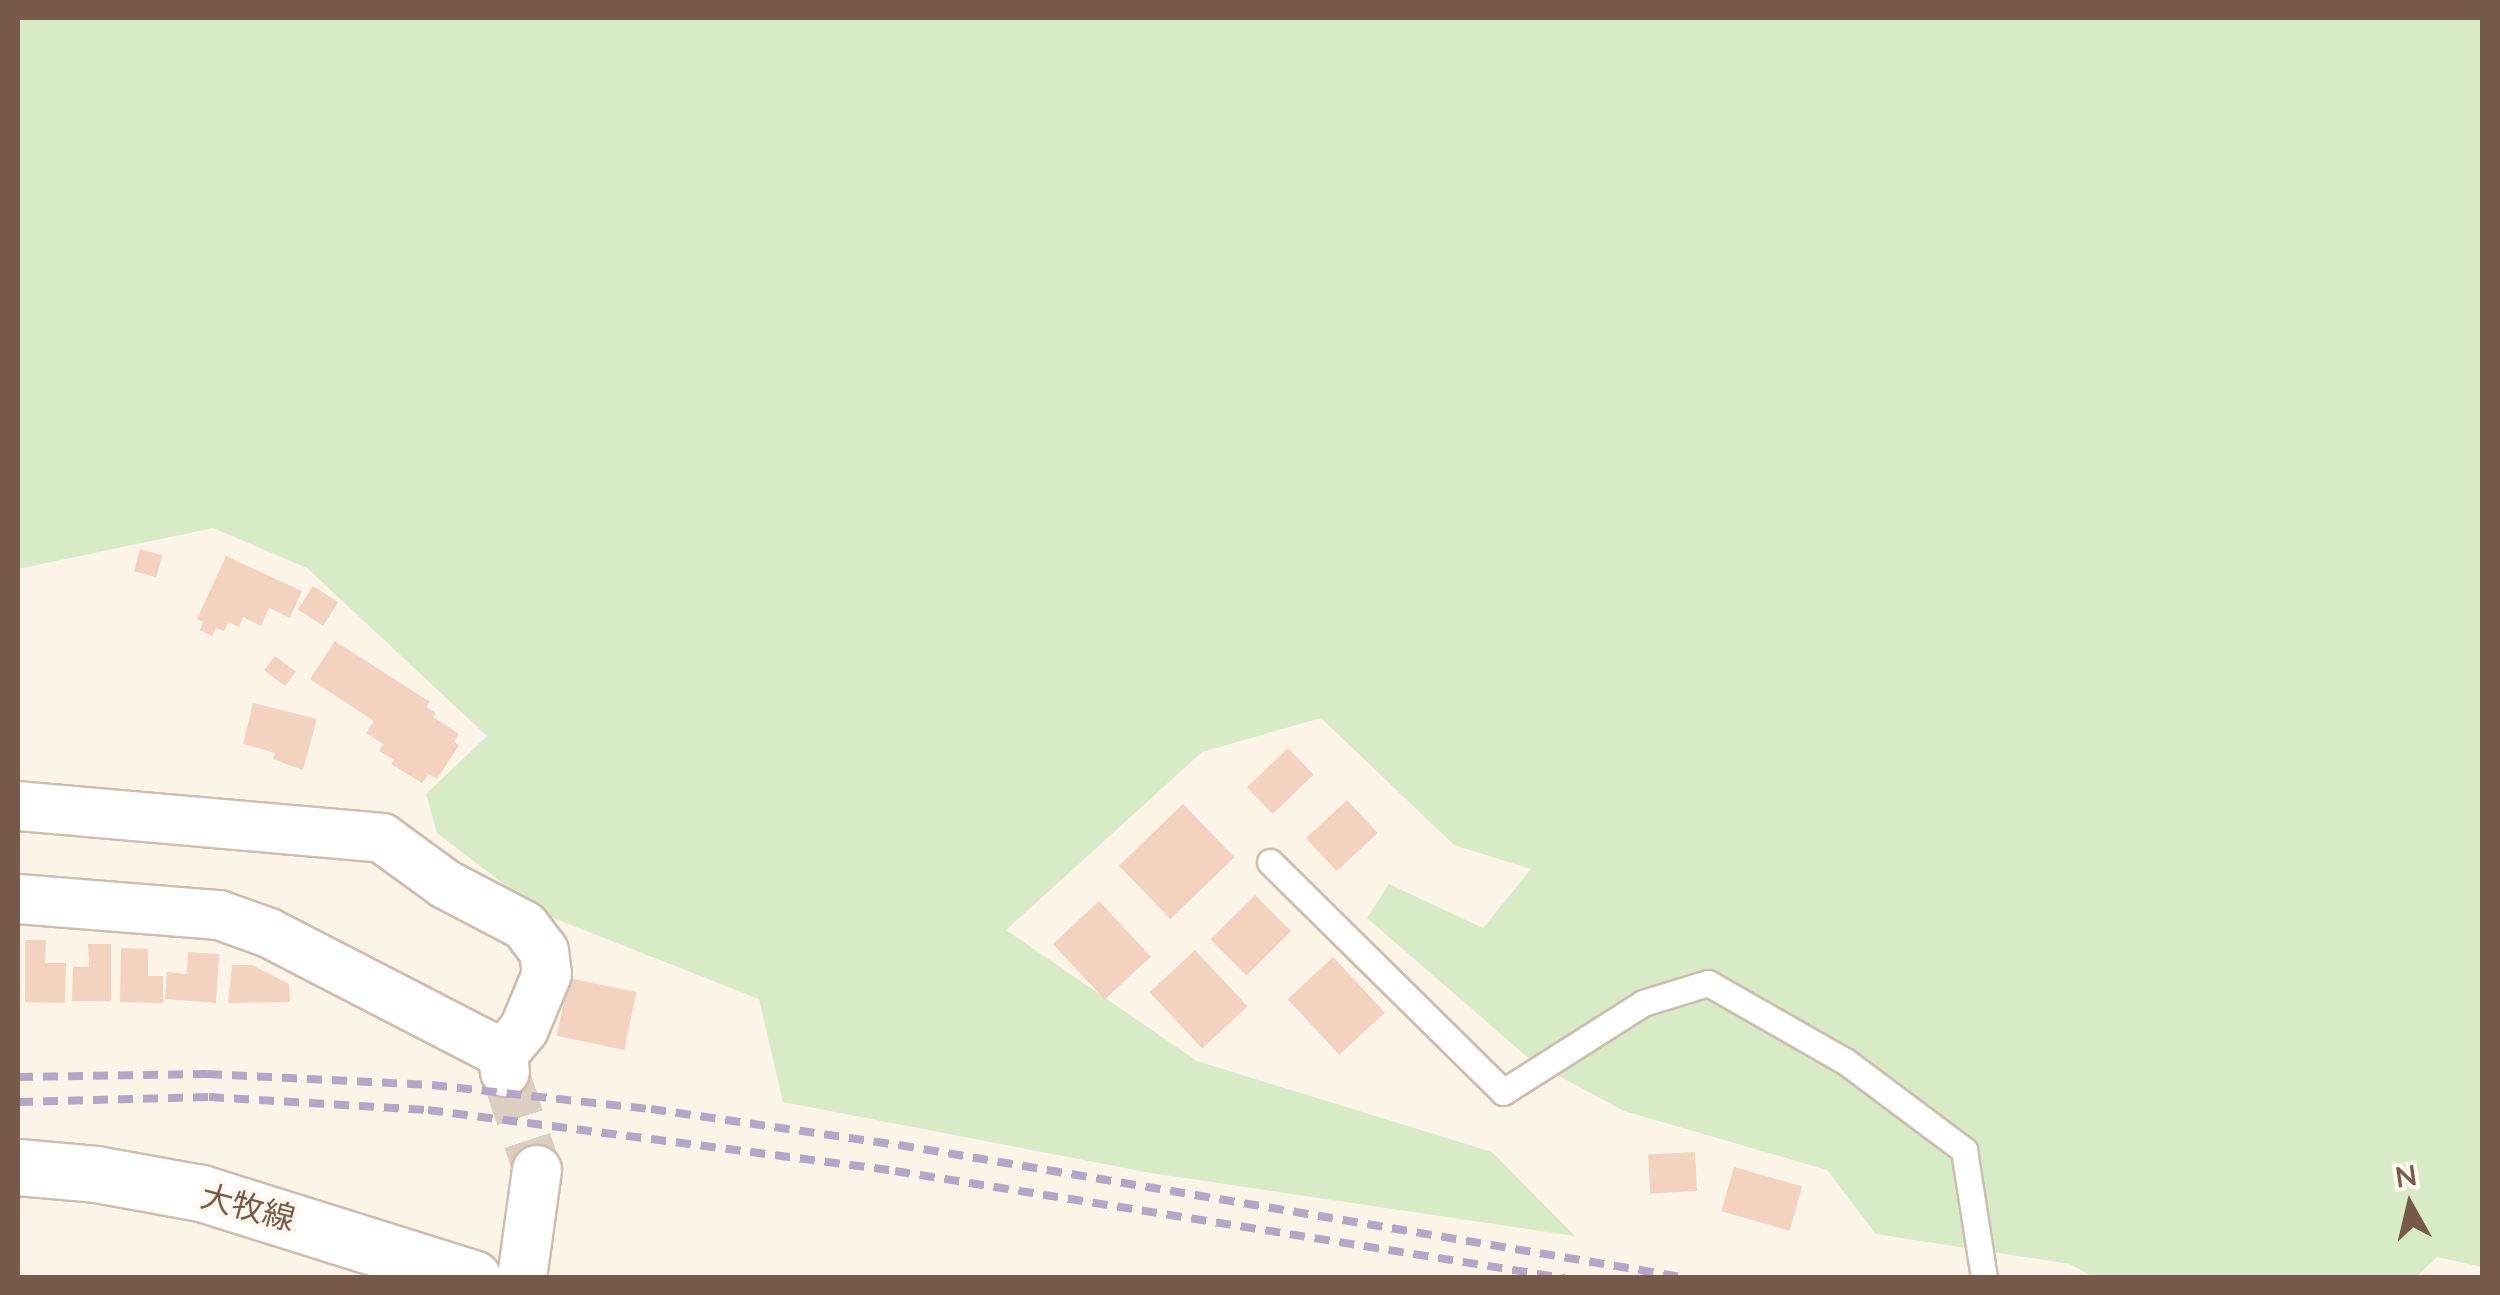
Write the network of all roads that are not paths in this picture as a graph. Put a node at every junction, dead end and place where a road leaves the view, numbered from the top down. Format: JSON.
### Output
{"nodes":[{"id":1,"x":18,"y":806,"type":"edge"},
{"id":2,"x":1270,"y":862,"type":"dead end"},
{"id":3,"x":18,"y":899,"type":"edge"},
{"id":4,"x":18,"y":1166,"type":"edge"},
{"id":5,"x":537,"y":1170,"type":"tunnel mouth"},
{"id":6,"x":472,"y":1278,"type":"edge"},
{"id":7,"x":522,"y":1278,"type":"edge"},
{"id":8,"x":1984,"y":1278,"type":"edge"}],
"edges":[{"from":1,"to":3,"type":"street"},
{"from":2,"to":8,"type":"lane"},
{"from":4,"to":6,"type":"street","name":"大牧線"},
{"from":5,"to":7,"type":"street"}]}
